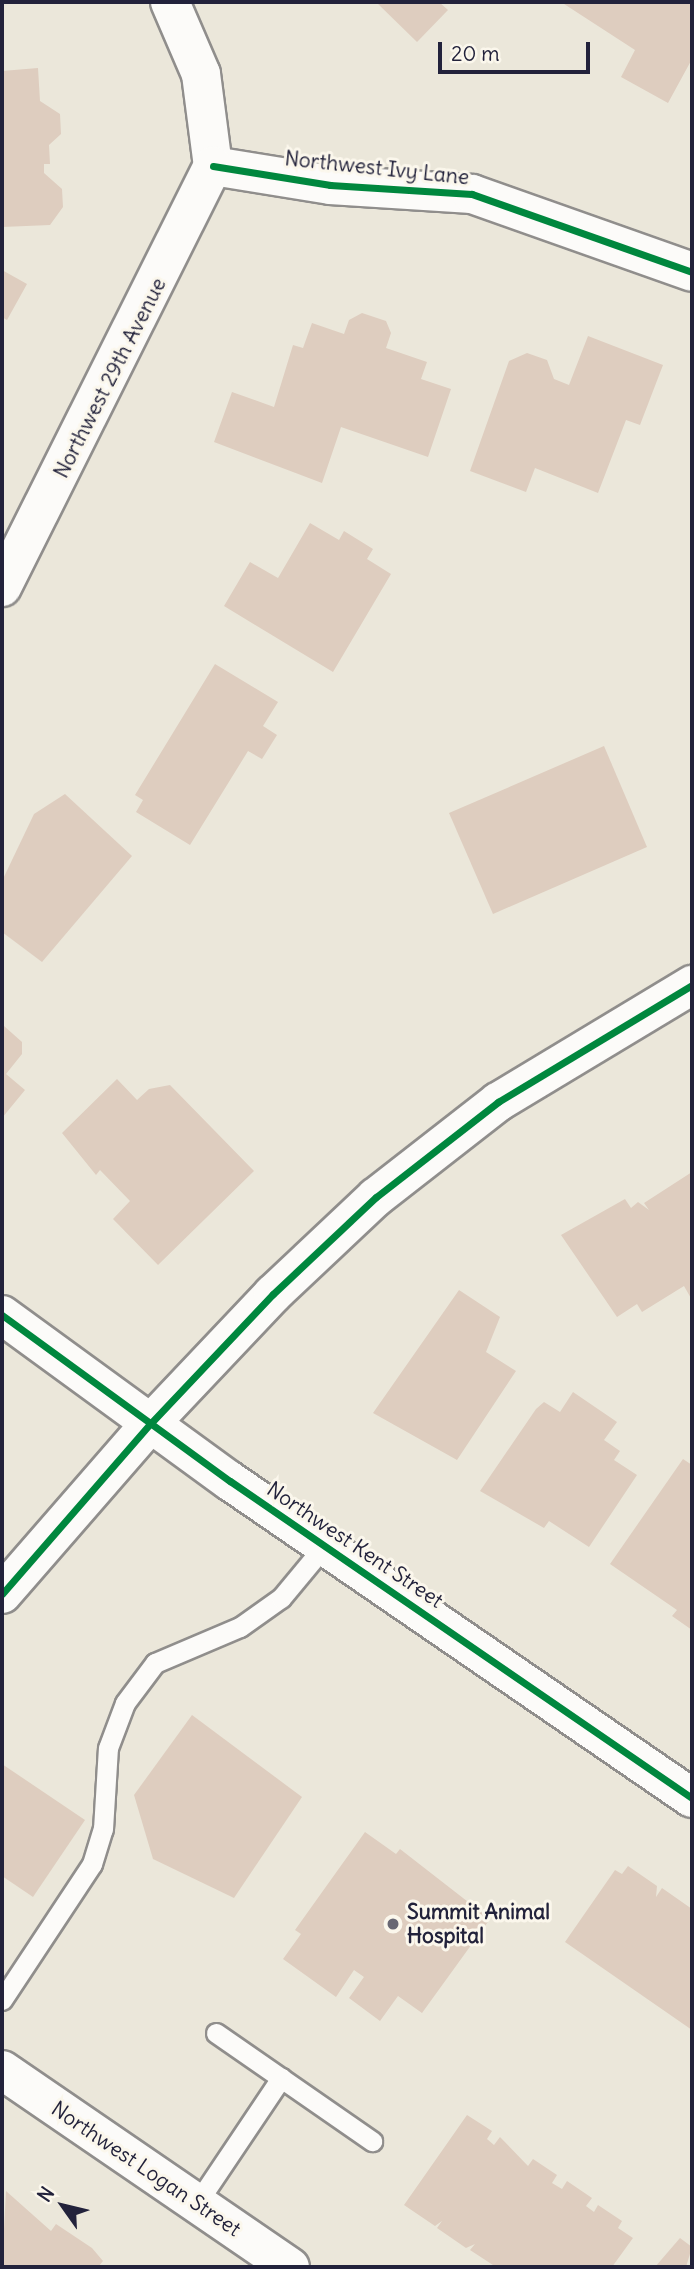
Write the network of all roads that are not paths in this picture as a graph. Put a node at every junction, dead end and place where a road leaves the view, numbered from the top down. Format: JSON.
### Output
{"nodes":[{"id":1,"x":170,"y":2,"type":"edge"},
{"id":2,"x":213,"y":166,"type":"junction"},
{"id":3,"x":692,"y":272,"type":"edge"},
{"id":4,"x":2,"y":587,"type":"edge"},
{"id":5,"x":692,"y":985,"type":"edge"},
{"id":6,"x":2,"y":1315,"type":"edge"},
{"id":7,"x":150,"y":1423,"type":"junction"},
{"id":8,"x":325,"y":1545,"type":"junction"},
{"id":9,"x":2,"y":1594,"type":"edge"},
{"id":10,"x":692,"y":1798,"type":"edge"},
{"id":11,"x":2,"y":2000,"type":"edge"},
{"id":12,"x":216,"y":2034,"type":"dead end"},
{"id":13,"x":2,"y":2070,"type":"edge"},
{"id":14,"x":281,"y":2078,"type":"junction"},
{"id":15,"x":372,"y":2141,"type":"dead end"},
{"id":16,"x":197,"y":2203,"type":"junction"},
{"id":17,"x":290,"y":2267,"type":"edge"}],
"edges":[{"from":1,"to":2,"type":"street"},
{"from":2,"to":3,"type":"street","name":"Northwest Ivy Lane"},
{"from":2,"to":4,"type":"street","name":"Northwest 29th Avenue"},
{"from":5,"to":7,"type":"street"},
{"from":6,"to":7,"type":"street","name":"Northwest Kent Street"},
{"from":7,"to":8,"type":"street","name":"Northwest Kent Street"},
{"from":7,"to":9,"type":"street"},
{"from":8,"to":10,"type":"street","name":"Northwest Kent Street"},
{"from":8,"to":11,"type":"lane"},
{"from":12,"to":14,"type":"lane"},
{"from":13,"to":16,"type":"street","name":"Northwest Logan Street"},
{"from":14,"to":15,"type":"lane"},
{"from":14,"to":16,"type":"lane"},
{"from":16,"to":17,"type":"street","name":"Northwest Logan Street"}]}
